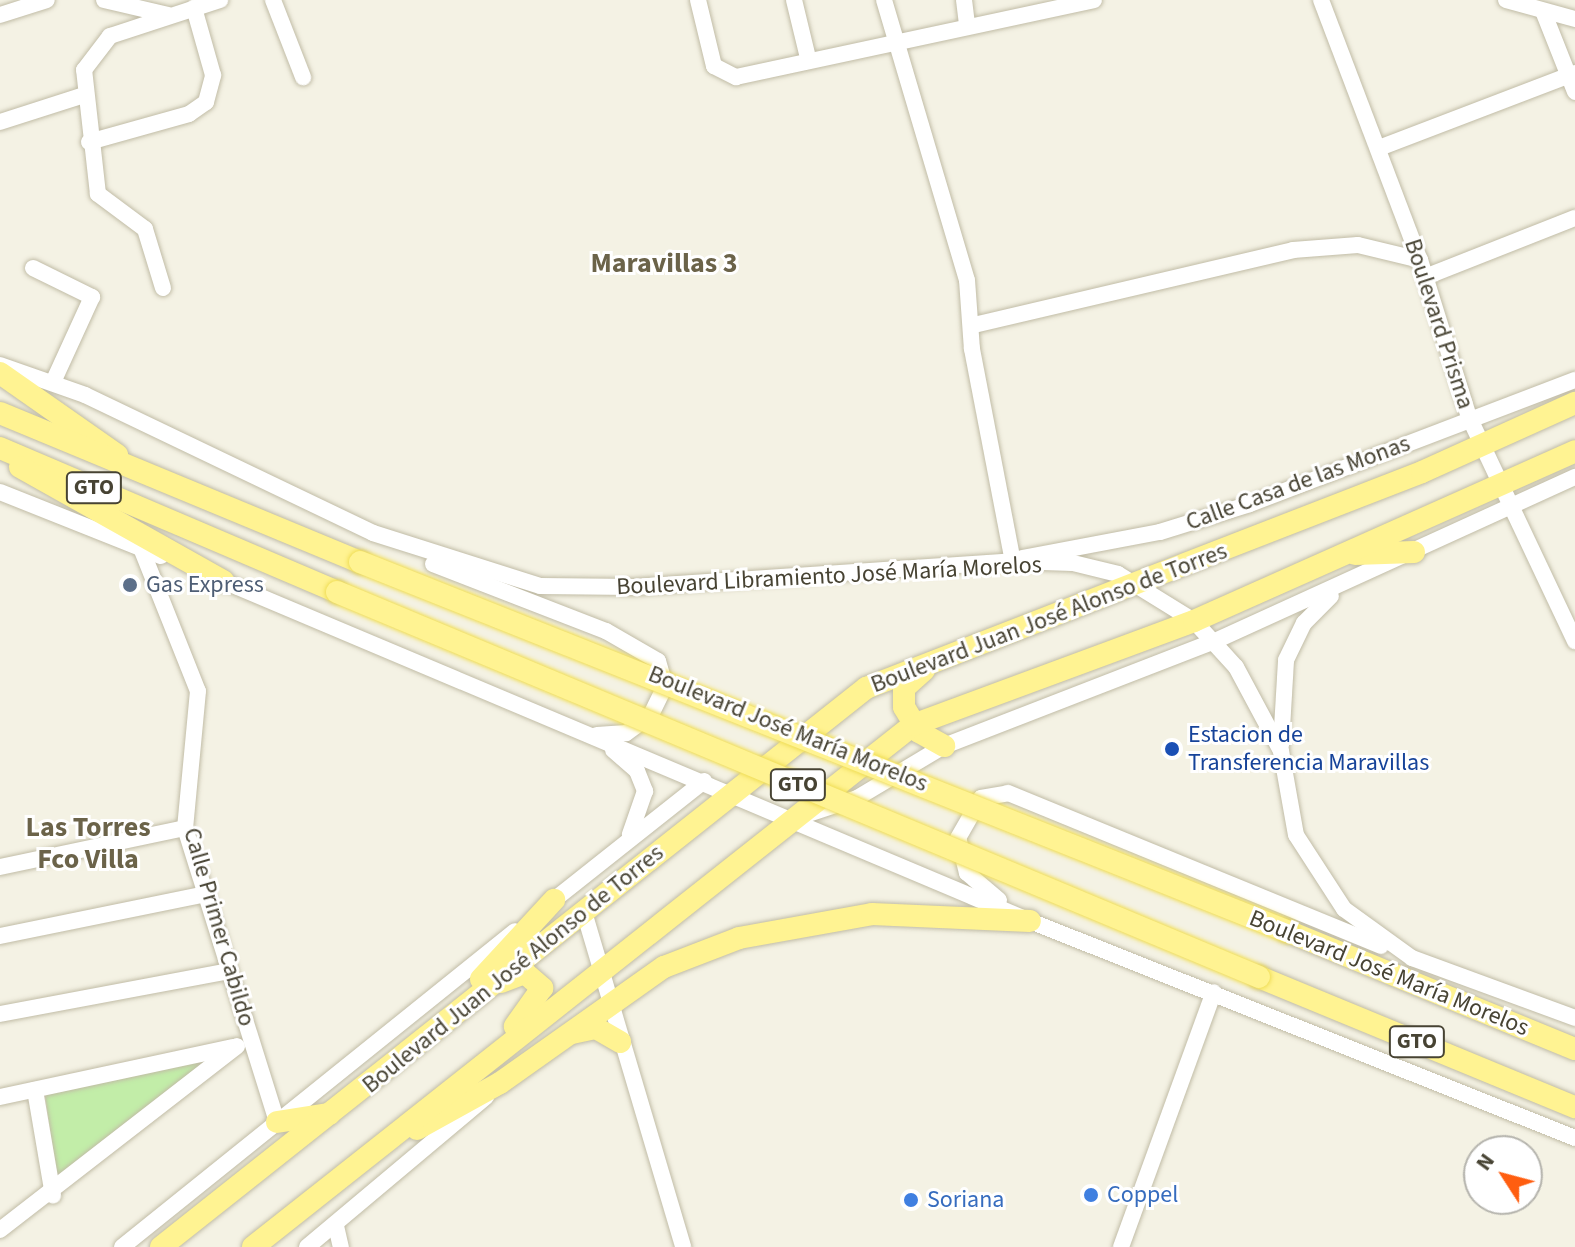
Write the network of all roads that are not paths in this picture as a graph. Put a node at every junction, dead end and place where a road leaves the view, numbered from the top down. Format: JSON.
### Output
{"nodes":[{"id":1,"x":47,"y":0,"type":"edge"},
{"id":2,"x":104,"y":0,"type":"edge"},
{"id":3,"x":273,"y":0,"type":"edge"},
{"id":4,"x":698,"y":0,"type":"edge"},
{"id":5,"x":794,"y":0,"type":"edge"},
{"id":6,"x":884,"y":0,"type":"edge"},
{"id":7,"x":964,"y":0,"type":"edge"},
{"id":8,"x":1094,"y":0,"type":"edge"},
{"id":9,"x":1321,"y":0,"type":"edge"},
{"id":10,"x":1506,"y":0,"type":"edge"},
{"id":11,"x":216,"y":1,"type":"edge"},
{"id":12,"x":1051,"y":3,"type":"edge"},
{"id":13,"x":194,"y":8,"type":"junction"},
{"id":14,"x":1543,"y":11,"type":"junction"},
{"id":15,"x":0,"y":15,"type":"edge"},
{"id":16,"x":170,"y":15,"type":"junction"},
{"id":17,"x":1575,"y":19,"type":"edge"},
{"id":18,"x":967,"y":23,"type":"junction"},
{"id":19,"x":893,"y":38,"type":"junction"},
{"id":20,"x":808,"y":58,"type":"junction"},
{"id":21,"x":1571,"y":74,"type":"edge"},
{"id":22,"x":303,"y":77,"type":"dead end"},
{"id":23,"x":1575,"y":92,"type":"edge"},
{"id":24,"x":84,"y":95,"type":"junction"},
{"id":25,"x":0,"y":122,"type":"edge"},
{"id":26,"x":89,"y":142,"type":"junction"},
{"id":27,"x":1379,"y":148,"type":"junction"},
{"id":28,"x":1575,"y":218,"type":"edge"},
{"id":29,"x":33,"y":268,"type":"dead end"},
{"id":30,"x":1423,"y":269,"type":"junction"},
{"id":31,"x":163,"y":288,"type":"dead end"},
{"id":32,"x":974,"y":325,"type":"junction"},
{"id":33,"x":0,"y":365,"type":"edge"},
{"id":34,"x":0,"y":373,"type":"edge"},
{"id":35,"x":1575,"y":380,"type":"edge"},
{"id":36,"x":53,"y":382,"type":"junction"},
{"id":37,"x":1575,"y":403,"type":"edge"},
{"id":38,"x":0,"y":413,"type":"edge"},
{"id":39,"x":1469,"y":417,"type":"junction"},
{"id":40,"x":1483,"y":444,"type":"junction"},
{"id":41,"x":0,"y":450,"type":"edge"},
{"id":42,"x":1575,"y":451,"type":"edge"},
{"id":43,"x":136,"y":471,"type":"junction"},
{"id":44,"x":1575,"y":477,"type":"edge"},
{"id":45,"x":1503,"y":482,"type":"junction"},
{"id":46,"x":0,"y":492,"type":"edge"},
{"id":47,"x":1515,"y":504,"type":"junction"},
{"id":48,"x":373,"y":533,"type":"junction"},
{"id":49,"x":141,"y":548,"type":"junction"},
{"id":50,"x":1414,"y":552,"type":"junction"},
{"id":51,"x":1341,"y":554,"type":"junction"},
{"id":52,"x":1013,"y":561,"type":"junction"},
{"id":53,"x":223,"y":581,"type":"junction"},
{"id":54,"x":1137,"y":584,"type":"junction"},
{"id":55,"x":1341,"y":587,"type":"junction"},
{"id":56,"x":1047,"y":618,"type":"junction"},
{"id":57,"x":1194,"y":621,"type":"junction"},
{"id":58,"x":1215,"y":641,"type":"junction"},
{"id":59,"x":1575,"y":641,"type":"edge"},
{"id":60,"x":913,"y":725,"type":"junction"},
{"id":61,"x":592,"y":735,"type":"junction"},
{"id":62,"x":944,"y":746,"type":"junction"},
{"id":63,"x":1281,"y":751,"type":"junction"},
{"id":64,"x":704,"y":781,"type":"junction"},
{"id":65,"x":732,"y":792,"type":"junction"},
{"id":66,"x":792,"y":818,"type":"junction"},
{"id":67,"x":185,"y":828,"type":"junction"},
{"id":68,"x":618,"y":849,"type":"junction"},
{"id":69,"x":0,"y":867,"type":"edge"},
{"id":70,"x":207,"y":894,"type":"junction"},
{"id":71,"x":554,"y":900,"type":"junction"},
{"id":72,"x":584,"y":912,"type":"junction"},
{"id":73,"x":1030,"y":921,"type":"junction"},
{"id":74,"x":0,"y":936,"type":"edge"},
{"id":75,"x":1412,"y":958,"type":"junction"},
{"id":76,"x":230,"y":971,"type":"junction"},
{"id":77,"x":601,"y":972,"type":"junction"},
{"id":78,"x":486,"y":988,"type":"junction"},
{"id":79,"x":1214,"y":992,"type":"junction"},
{"id":80,"x":609,"y":1002,"type":"junction"},
{"id":81,"x":0,"y":1014,"type":"edge"},
{"id":82,"x":1575,"y":1018,"type":"edge"},
{"id":83,"x":438,"y":1026,"type":"junction"},
{"id":84,"x":564,"y":1036,"type":"junction"},
{"id":85,"x":620,"y":1042,"type":"junction"},
{"id":86,"x":245,"y":1044,"type":"junction"},
{"id":87,"x":1575,"y":1049,"type":"edge"},
{"id":88,"x":500,"y":1083,"type":"junction"},
{"id":89,"x":35,"y":1090,"type":"junction"},
{"id":90,"x":0,"y":1097,"type":"edge"},
{"id":91,"x":1575,"y":1107,"type":"edge"},
{"id":92,"x":424,"y":1112,"type":"junction"},
{"id":93,"x":334,"y":1113,"type":"junction"},
{"id":94,"x":277,"y":1122,"type":"junction"},
{"id":95,"x":1575,"y":1138,"type":"edge"},
{"id":96,"x":390,"y":1141,"type":"junction"},
{"id":97,"x":53,"y":1195,"type":"junction"},
{"id":98,"x":191,"y":1224,"type":"junction"},
{"id":99,"x":336,"y":1226,"type":"junction"},
{"id":100,"x":0,"y":1230,"type":"edge"},
{"id":101,"x":122,"y":1247,"type":"edge"},
{"id":102,"x":161,"y":1247,"type":"edge"},
{"id":103,"x":180,"y":1247,"type":"edge"},
{"id":104,"x":253,"y":1247,"type":"edge"},
{"id":105,"x":307,"y":1247,"type":"edge"},
{"id":106,"x":341,"y":1247,"type":"edge"},
{"id":107,"x":683,"y":1247,"type":"edge"},
{"id":108,"x":1121,"y":1247,"type":"edge"}],
"edges":[{"from":1,"to":15,"type":"street"},
{"from":2,"to":16,"type":"street"},
{"from":3,"to":22,"type":"street"},
{"from":4,"to":20,"type":"street"},
{"from":5,"to":20,"type":"street"},
{"from":6,"to":19,"type":"street"},
{"from":7,"to":18,"type":"street"},
{"from":8,"to":12,"type":"street"},
{"from":9,"to":27,"type":"street","name":"Boulevard Prisma"},
{"from":10,"to":14,"type":"street"},
{"from":11,"to":13,"type":"street"},
{"from":12,"to":18,"type":"street"},
{"from":13,"to":16,"type":"street"},
{"from":13,"to":26,"type":"street"},
{"from":14,"to":17,"type":"street"},
{"from":14,"to":21,"type":"street"},
{"from":16,"to":24,"type":"street"},
{"from":18,"to":19,"type":"street"},
{"from":19,"to":20,"type":"street"},
{"from":19,"to":32,"type":"street"},
{"from":21,"to":23,"type":"street"},
{"from":21,"to":27,"type":"street"},
{"from":24,"to":25,"type":"street"},
{"from":24,"to":26,"type":"street"},
{"from":26,"to":31,"type":"street"},
{"from":27,"to":30,"type":"street","name":"Boulevard Prisma"},
{"from":28,"to":30,"type":"street"},
{"from":29,"to":36,"type":"street"},
{"from":30,"to":32,"type":"street"},
{"from":30,"to":39,"type":"street","name":"Boulevard Prisma"},
{"from":32,"to":52,"type":"street"},
{"from":33,"to":36,"type":"street","name":"Boulevard Libramiento José María Morelos"},
{"from":34,"to":43,"type":"main road"},
{"from":35,"to":39,"type":"street","name":"Calle Casa de las Monas"},
{"from":36,"to":48,"type":"street","name":"Boulevard Libramiento José María Morelos"},
{"from":37,"to":40,"type":"main road","name":"Boulevard Juan José Alonso de Torres"},
{"from":38,"to":43,"type":"main road","name":"Boulevard José María Morelos","number":"GTO"},
{"from":39,"to":40,"type":"street","name":"Boulevard Prisma"},
{"from":39,"to":52,"type":"street","name":"Calle Casa de las Monas"},
{"from":40,"to":45,"type":"street","name":"Boulevard Prisma"},
{"from":40,"to":54,"type":"main road","name":"Boulevard Juan José Alonso de Torres"},
{"from":41,"to":53,"type":"main road"},
{"from":41,"to":91,"type":"main road","name":"Boulevard José María Morelos","number":"GTO","bridge":true},
{"from":42,"to":45,"type":"main road","name":"Boulevard Juan José Alonso de Torres"},
{"from":43,"to":87,"type":"main road","name":"Boulevard José María Morelos","number":"GTO","bridge":true},
{"from":44,"to":47,"type":"street"},
{"from":45,"to":47,"type":"street","name":"Boulevard Prisma"},
{"from":45,"to":51,"type":"main road","name":"Boulevard Juan José Alonso de Torres"},
{"from":46,"to":49,"type":"street"},
{"from":47,"to":50,"type":"street"},
{"from":47,"to":59,"type":"street","name":"Boulevard Prisma"},
{"from":48,"to":52,"type":"street","name":"Boulevard Libramiento José María Morelos"},
{"from":48,"to":61,"type":"street"},
{"from":49,"to":53,"type":"street"},
{"from":49,"to":67,"type":"street","name":"Calle Primer Cabildo"},
{"from":50,"to":51,"type":"main road"},
{"from":50,"to":55,"type":"street"},
{"from":51,"to":57,"type":"main road","name":"Boulevard Juan José Alonso de Torres"},
{"from":52,"to":54,"type":"street","name":"Boulevard Libramiento José María Morelos"},
{"from":53,"to":61,"type":"street"},
{"from":54,"to":56,"type":"main road","name":"Boulevard Juan José Alonso de Torres"},
{"from":54,"to":57,"type":"street","name":"Boulevard Libramiento José María Morelos"},
{"from":55,"to":58,"type":"street"},
{"from":55,"to":63,"type":"street"},
{"from":56,"to":60,"type":"main road"},
{"from":56,"to":65,"type":"main road","name":"Boulevard Juan José Alonso de Torres"},
{"from":57,"to":58,"type":"street","name":"Boulevard Libramiento José María Morelos"},
{"from":57,"to":60,"type":"main road","name":"Boulevard Juan José Alonso de Torres"},
{"from":58,"to":62,"type":"street"},
{"from":58,"to":63,"type":"street","name":"Boulevard Libramiento José María Morelos"},
{"from":60,"to":62,"type":"main road"},
{"from":60,"to":66,"type":"main road","name":"Boulevard Juan José Alonso de Torres"},
{"from":61,"to":64,"type":"street"},
{"from":61,"to":68,"type":"street"},
{"from":62,"to":66,"type":"street"},
{"from":63,"to":75,"type":"street","name":"Boulevard Libramiento José María Morelos"},
{"from":64,"to":65,"type":"street"},
{"from":64,"to":68,"type":"street"},
{"from":65,"to":66,"type":"street"},
{"from":65,"to":72,"type":"main road","name":"Boulevard Juan José Alonso de Torres"},
{"from":66,"to":73,"type":"street"},
{"from":66,"to":77,"type":"main road","name":"Boulevard Juan José Alonso de Torres"},
{"from":67,"to":69,"type":"street"},
{"from":67,"to":70,"type":"street","name":"Calle Primer Cabildo"},
{"from":68,"to":71,"type":"street"},
{"from":70,"to":74,"type":"street"},
{"from":70,"to":76,"type":"street","name":"Calle Primer Cabildo"},
{"from":71,"to":83,"type":"main road"},
{"from":71,"to":94,"type":"street"},
{"from":72,"to":77,"type":"street"},
{"from":72,"to":78,"type":"main road","name":"Boulevard Juan José Alonso de Torres"},
{"from":73,"to":75,"type":"street"},
{"from":73,"to":79,"type":"street"},
{"from":73,"to":80,"type":"main road"},
{"from":75,"to":82,"type":"street","name":"Boulevard Libramiento José María Morelos"},
{"from":76,"to":81,"type":"street"},
{"from":76,"to":86,"type":"street","name":"Calle Primer Cabildo"},
{"from":77,"to":80,"type":"street"},
{"from":77,"to":92,"type":"main road","name":"Boulevard Juan José Alonso de Torres"},
{"from":78,"to":83,"type":"main road","name":"Boulevard Juan José Alonso de Torres"},
{"from":78,"to":92,"type":"main road"},
{"from":79,"to":95,"type":"street"},
{"from":79,"to":108,"type":"street"},
{"from":80,"to":84,"type":"main road"},
{"from":80,"to":85,"type":"street"},
{"from":83,"to":93,"type":"main road","name":"Boulevard Juan José Alonso de Torres"},
{"from":84,"to":85,"type":"main road"},
{"from":84,"to":88,"type":"main road"},
{"from":85,"to":107,"type":"street"},
{"from":86,"to":89,"type":"street"},
{"from":86,"to":94,"type":"street","name":"Calle Primer Cabildo"},
{"from":86,"to":97,"type":"street"},
{"from":88,"to":96,"type":"main road"},
{"from":88,"to":99,"type":"street"},
{"from":89,"to":90,"type":"street"},
{"from":89,"to":97,"type":"street"},
{"from":92,"to":96,"type":"main road","name":"Boulevard Juan José Alonso de Torres"},
{"from":93,"to":94,"type":"main road"},
{"from":93,"to":98,"type":"main road","name":"Boulevard Juan José Alonso de Torres"},
{"from":94,"to":101,"type":"street"},
{"from":96,"to":104,"type":"main road","name":"Boulevard Juan José Alonso de Torres"},
{"from":97,"to":100,"type":"street"},
{"from":98,"to":102,"type":"main road","name":"Boulevard Juan José Alonso de Torres"},
{"from":98,"to":103,"type":"main road"},
{"from":99,"to":105,"type":"street"},
{"from":99,"to":106,"type":"street"}]}
